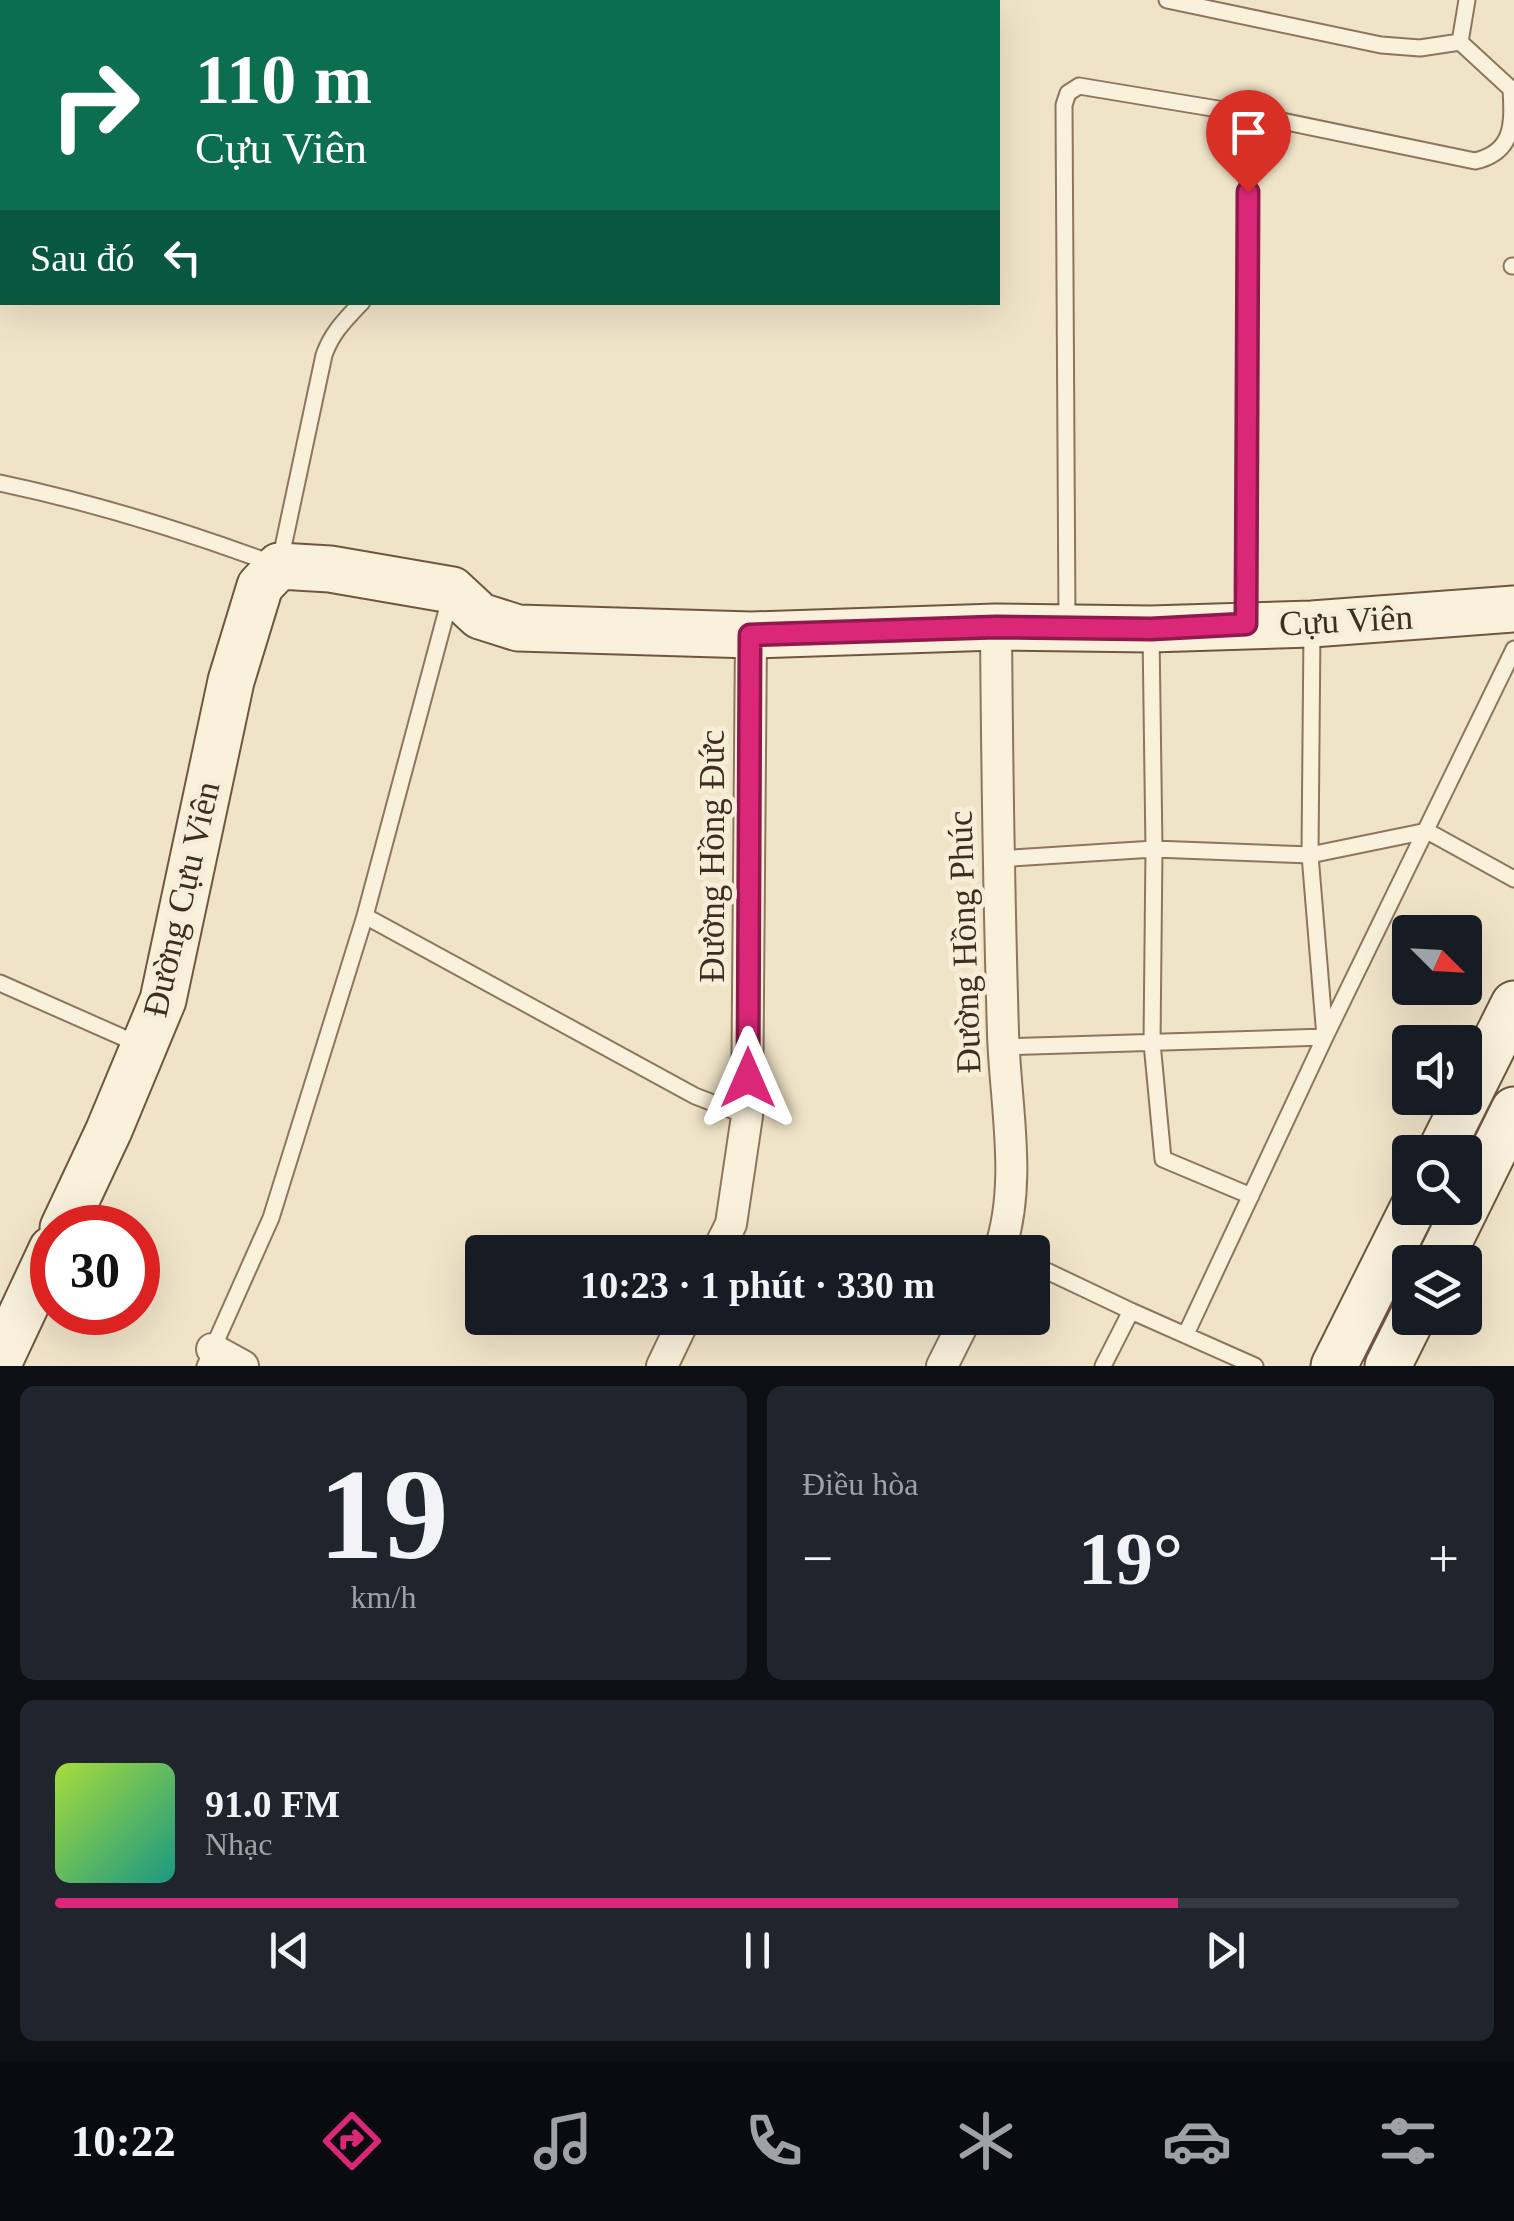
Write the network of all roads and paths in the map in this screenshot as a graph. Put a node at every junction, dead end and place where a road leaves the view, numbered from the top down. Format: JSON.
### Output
{"nodes":[{"id":1,"x":1167,"y":0,"type":"edge"},
{"id":2,"x":1467,"y":0,"type":"edge"},
{"id":3,"x":1460,"y":42,"type":"junction"},
{"id":4,"x":1248,"y":114,"type":"junction"},
{"id":5,"x":359,"y":305,"type":"edge"},
{"id":6,"x":0,"y":482,"type":"edge"},
{"id":7,"x":279,"y":566,"type":"junction"},
{"id":8,"x":452,"y":590,"type":"junction"},
{"id":9,"x":1514,"y":608,"type":"edge"},
{"id":10,"x":1246,"y":624,"type":"junction"},
{"id":11,"x":1312,"y":624,"type":"junction"},
{"id":12,"x":996,"y":627,"type":"junction"},
{"id":13,"x":1068,"y":628,"type":"junction"},
{"id":14,"x":1151,"y":629,"type":"junction"},
{"id":15,"x":750,"y":635,"type":"junction"},
{"id":16,"x":1514,"y":649,"type":"edge"},
{"id":17,"x":1427,"y":830,"type":"junction"},
{"id":18,"x":1154,"y":849,"type":"junction"},
{"id":19,"x":1310,"y":854,"type":"junction"},
{"id":20,"x":997,"y":859,"type":"junction"},
{"id":21,"x":1514,"y":879,"type":"edge"},
{"id":22,"x":365,"y":916,"type":"junction"},
{"id":23,"x":0,"y":983,"type":"edge"},
{"id":24,"x":1514,"y":1004,"type":"edge"},
{"id":25,"x":1325,"y":1037,"type":"junction"},
{"id":26,"x":1152,"y":1043,"type":"junction"},
{"id":27,"x":144,"y":1046,"type":"junction"},
{"id":28,"x":1003,"y":1047,"type":"junction"},
{"id":29,"x":1514,"y":1110,"type":"edge"},
{"id":30,"x":747,"y":1116,"type":"junction"},
{"id":31,"x":1448,"y":1135,"type":"edge"},
{"id":32,"x":1251,"y":1196,"type":"junction"},
{"id":33,"x":74,"y":1205,"type":"edge"},
{"id":34,"x":1404,"y":1225,"type":"edge"},
{"id":35,"x":726,"y":1235,"type":"edge"},
{"id":36,"x":1005,"y":1235,"type":"edge"},
{"id":37,"x":1447,"y":1245,"type":"edge"},
{"id":38,"x":1050,"y":1273,"type":"edge"},
{"id":39,"x":30,"y":1296,"type":"edge"},
{"id":40,"x":1131,"y":1311,"type":"junction"},
{"id":41,"x":1186,"y":1334,"type":"junction"},
{"id":42,"x":677,"y":1335,"type":"edge"},
{"id":43,"x":958,"y":1335,"type":"edge"},
{"id":44,"x":1404,"y":1335,"type":"edge"},
{"id":45,"x":208,"y":1358,"type":"edge"},
{"id":46,"x":0,"y":1360,"type":"edge"},
{"id":47,"x":242,"y":1366,"type":"edge"},
{"id":48,"x":662,"y":1366,"type":"edge"},
{"id":49,"x":942,"y":1366,"type":"edge"},
{"id":50,"x":1103,"y":1366,"type":"edge"},
{"id":51,"x":1256,"y":1366,"type":"edge"},
{"id":52,"x":1334,"y":1366,"type":"edge"},
{"id":53,"x":1388,"y":1366,"type":"edge"}],
"edges":[{"from":1,"to":3,"type":"lane"},
{"from":2,"to":3,"type":"lane"},
{"from":3,"to":4,"type":"lane"},
{"from":4,"to":10,"type":"lane"},
{"from":4,"to":13,"type":"lane"},
{"from":5,"to":7,"type":"lane"},
{"from":6,"to":7,"type":"lane"},
{"from":7,"to":8,"type":"street"},
{"from":7,"to":27,"type":"street","name":"Đường Cựu Viên"},
{"from":8,"to":15,"type":"street","name":"Cựu Viên"},
{"from":8,"to":22,"type":"lane"},
{"from":9,"to":11,"type":"street","name":"Cựu Viên"},
{"from":10,"to":11,"type":"street","name":"Cựu Viên"},
{"from":10,"to":14,"type":"street","name":"Cựu Viên"},
{"from":11,"to":19,"type":"lane"},
{"from":12,"to":13,"type":"street","name":"Cựu Viên"},
{"from":12,"to":15,"type":"street","name":"Cựu Viên"},
{"from":12,"to":20,"type":"street","name":"Đường Hồng Phúc"},
{"from":13,"to":14,"type":"street","name":"Cựu Viên"},
{"from":14,"to":18,"type":"lane"},
{"from":15,"to":30,"type":"street","name":"Đường Hồng Đức"},
{"from":16,"to":17,"type":"lane"},
{"from":17,"to":19,"type":"lane"},
{"from":17,"to":21,"type":"lane"},
{"from":17,"to":25,"type":"lane"},
{"from":18,"to":19,"type":"lane"},
{"from":18,"to":20,"type":"lane"},
{"from":18,"to":26,"type":"lane"},
{"from":19,"to":25,"type":"lane"},
{"from":20,"to":28,"type":"street","name":"Đường Hồng Phúc"},
{"from":22,"to":30,"type":"lane"},
{"from":22,"to":45,"type":"lane"},
{"from":23,"to":27,"type":"lane"},
{"from":24,"to":31,"type":"street"},
{"from":25,"to":26,"type":"lane"},
{"from":25,"to":32,"type":"lane"},
{"from":26,"to":28,"type":"lane"},
{"from":26,"to":32,"type":"lane"},
{"from":27,"to":33,"type":"street","name":"Đường Cựu Viên"},
{"from":28,"to":36,"type":"street","name":"Đường Hồng Phúc"},
{"from":29,"to":37,"type":"street"},
{"from":30,"to":35,"type":"street","name":"Đường Hồng Đức"},
{"from":32,"to":41,"type":"lane"},
{"from":34,"to":52,"type":"street"},
{"from":38,"to":40,"type":"lane"},
{"from":39,"to":46,"type":"street"},
{"from":40,"to":41,"type":"lane"},
{"from":40,"to":50,"type":"lane"},
{"from":41,"to":51,"type":"lane"},
{"from":42,"to":48,"type":"street"},
{"from":43,"to":49,"type":"street"},
{"from":44,"to":53,"type":"street"},
{"from":45,"to":47,"type":"street"}]}
